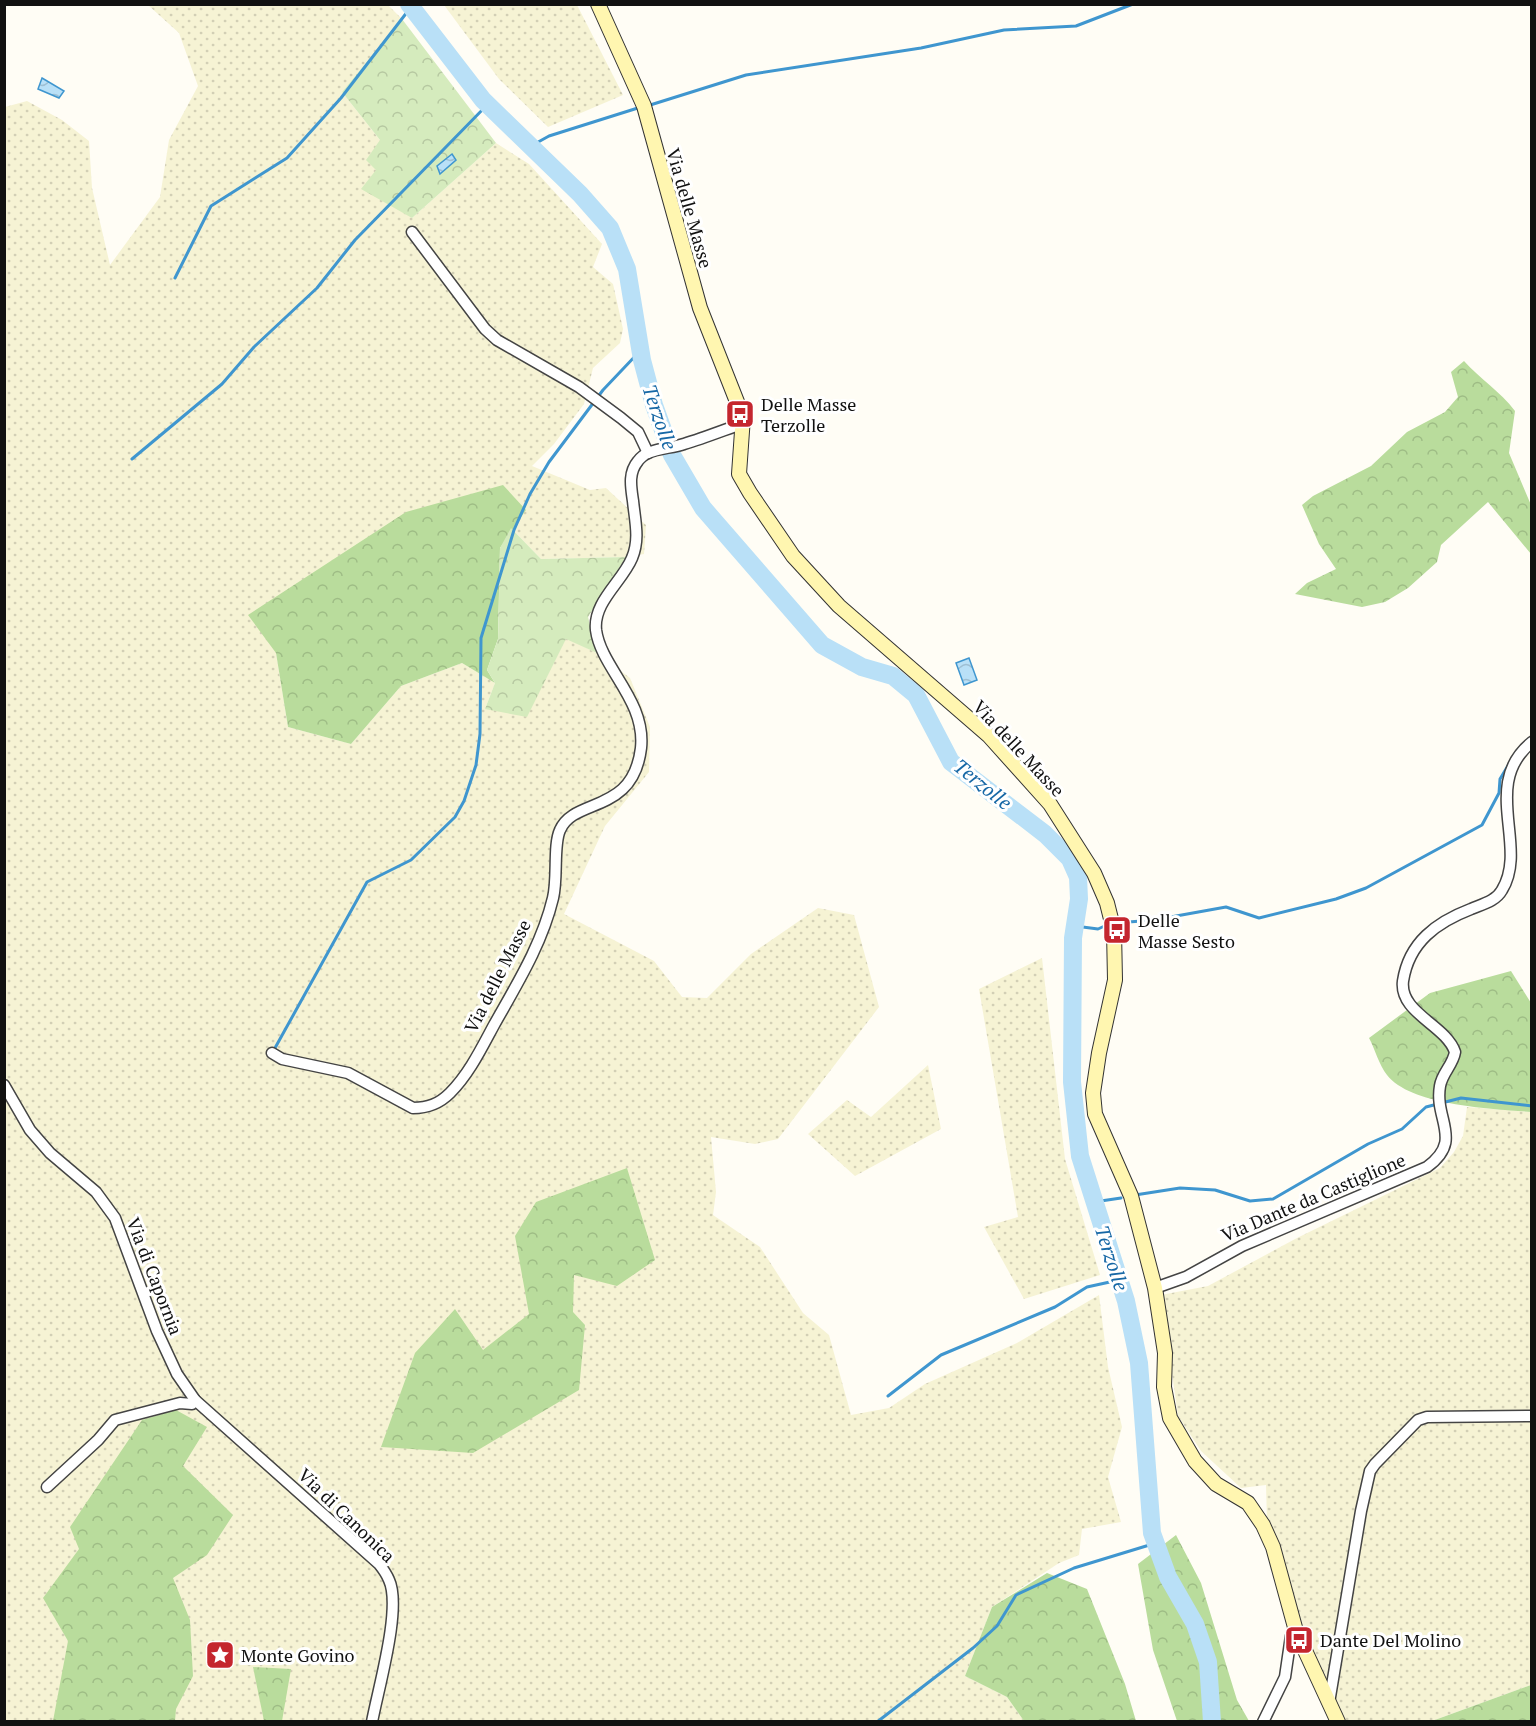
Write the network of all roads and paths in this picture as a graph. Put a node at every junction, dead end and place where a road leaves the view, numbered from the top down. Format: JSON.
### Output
{"nodes":[{"id":1,"x":598,"y":4,"type":"edge"},
{"id":2,"x":412,"y":232,"type":"dead end"},
{"id":3,"x":744,"y":423,"type":"junction"},
{"id":4,"x":650,"y":452,"type":"junction"},
{"id":5,"x":1532,"y":742,"type":"edge"},
{"id":6,"x":272,"y":1053,"type":"dead end"},
{"id":7,"x":4,"y":1085,"type":"edge"},
{"id":8,"x":1155,"y":1288,"type":"junction"},
{"id":9,"x":177,"y":1374,"type":"joint"},
{"id":10,"x":195,"y":1400,"type":"junction"},
{"id":11,"x":1532,"y":1416,"type":"edge"},
{"id":12,"x":47,"y":1487,"type":"dead end"},
{"id":13,"x":1296,"y":1631,"type":"junction"},
{"id":14,"x":1329,"y":1704,"type":"junction"},
{"id":15,"x":372,"y":1722,"type":"edge"},
{"id":16,"x":1263,"y":1722,"type":"edge"},
{"id":17,"x":1338,"y":1722,"type":"edge"}],
"edges":[{"from":1,"to":3,"type":"street","name":"Via delle Masse"},
{"from":2,"to":4,"type":"street"},
{"from":3,"to":4,"type":"street"},
{"from":3,"to":8,"type":"street","name":"Via delle Masse"},
{"from":4,"to":6,"type":"street","name":"Via delle Masse"},
{"from":5,"to":8,"type":"street","name":"Via Dante da Castiglione"},
{"from":7,"to":9,"type":"street","name":"Via di Capornia"},
{"from":8,"to":13,"type":"street"},
{"from":9,"to":10,"type":"street","name":"Via di Canonica"},
{"from":10,"to":12,"type":"street"},
{"from":10,"to":15,"type":"street","name":"Via di Canonica"},
{"from":11,"to":14,"type":"street"},
{"from":13,"to":14,"type":"street"},
{"from":13,"to":16,"type":"street"},
{"from":14,"to":17,"type":"street"}]}
